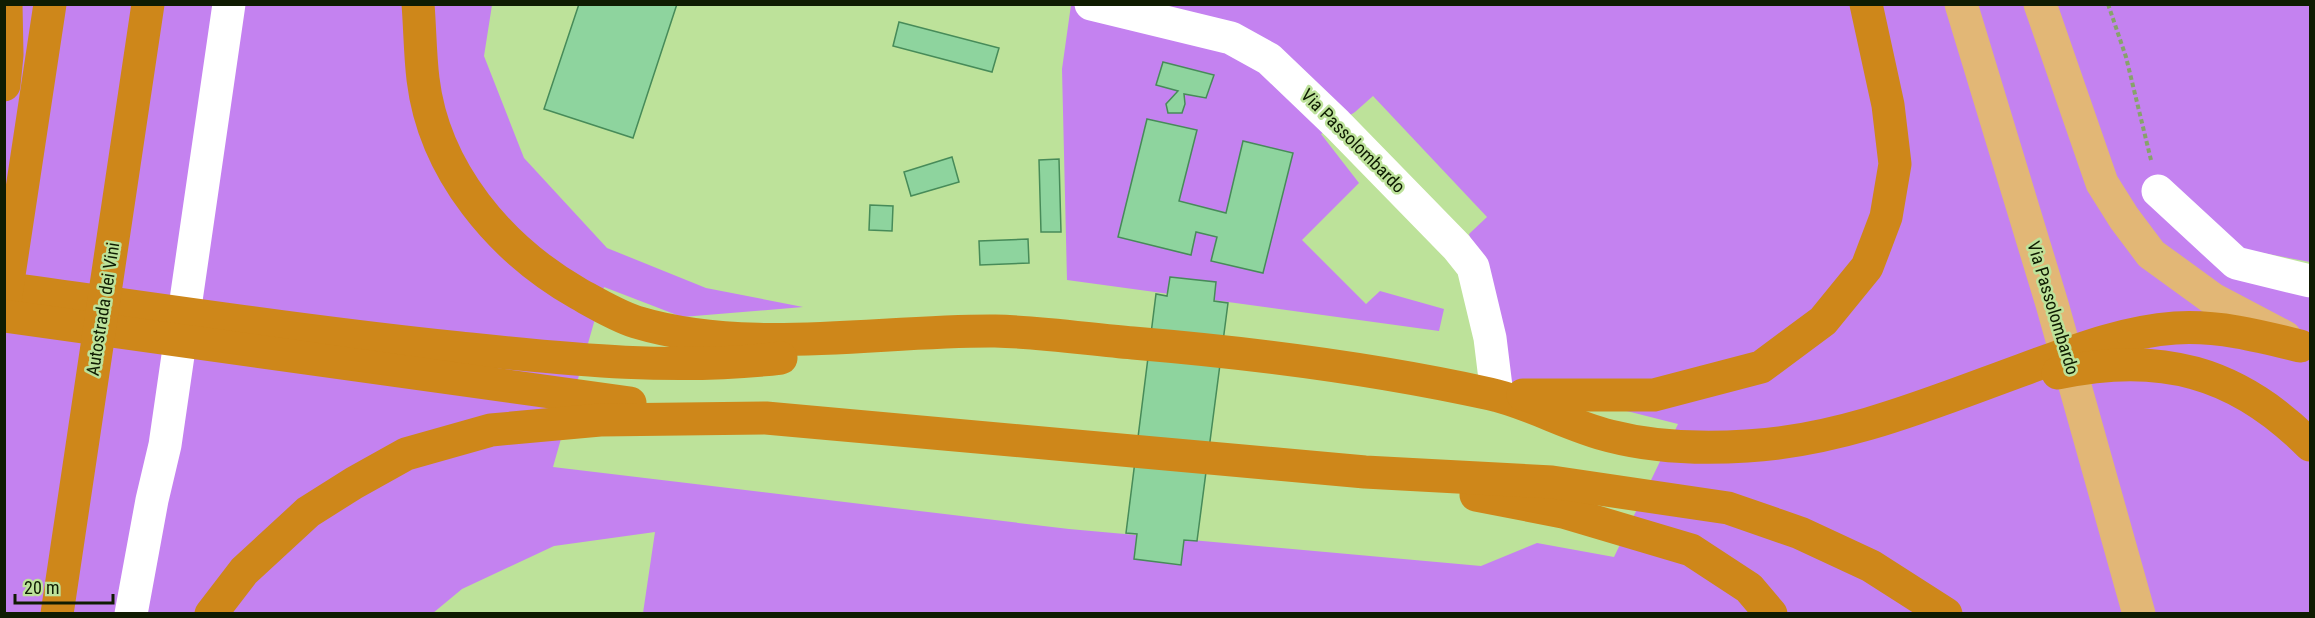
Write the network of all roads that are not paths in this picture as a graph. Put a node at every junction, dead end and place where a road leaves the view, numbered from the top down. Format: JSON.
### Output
{"nodes":[{"id":1,"x":6,"y":4,"type":"edge"},
{"id":2,"x":50,"y":4,"type":"edge"},
{"id":3,"x":148,"y":4,"type":"edge"},
{"id":4,"x":229,"y":4,"type":"edge"},
{"id":5,"x":418,"y":4,"type":"edge"},
{"id":6,"x":428,"y":4,"type":"edge"},
{"id":7,"x":1091,"y":4,"type":"edge"},
{"id":8,"x":1866,"y":4,"type":"edge"},
{"id":9,"x":1961,"y":4,"type":"edge"},
{"id":10,"x":2040,"y":4,"type":"edge"},
{"id":11,"x":421,"y":42,"type":"junction"},
{"id":12,"x":4,"y":85,"type":"edge"},
{"id":13,"x":2158,"y":190,"type":"road end"},
{"id":14,"x":2310,"y":281,"type":"edge"},
{"id":15,"x":4,"y":288,"type":"edge"},
{"id":16,"x":4,"y":308,"type":"edge"},
{"id":17,"x":4,"y":316,"type":"edge"},
{"id":18,"x":998,"y":331,"type":"junction"},
{"id":19,"x":2305,"y":349,"type":"edge"},
{"id":20,"x":1497,"y":395,"type":"junction"},
{"id":21,"x":1952,"y":396,"type":"junction"},
{"id":22,"x":766,"y":418,"type":"junction"},
{"id":23,"x":2310,"y":445,"type":"edge"},
{"id":24,"x":1365,"y":472,"type":"junction"},
{"id":25,"x":57,"y":614,"type":"edge"},
{"id":26,"x":131,"y":614,"type":"edge"},
{"id":27,"x":211,"y":614,"type":"edge"},
{"id":28,"x":1771,"y":614,"type":"edge"},
{"id":29,"x":1946,"y":614,"type":"edge"},
{"id":30,"x":2139,"y":614,"type":"edge"}],
"edges":[{"from":1,"to":12,"type":"highway"},
{"from":2,"to":16,"type":"highway"},
{"from":3,"to":25,"type":"highway","name":"Autostrada dei Vini"},
{"from":4,"to":26,"type":"lane"},
{"from":5,"to":11,"type":"highway"},
{"from":6,"to":11,"type":"lane"},
{"from":7,"to":20,"type":"lane","name":"Via Passolombardo"},
{"from":8,"to":20,"type":"highway"},
{"from":9,"to":30,"type":"main road","name":"Via Passolombardo"},
{"from":10,"to":19,"type":"main road"},
{"from":11,"to":18,"type":"highway"},
{"from":13,"to":14,"type":"lane"},
{"from":15,"to":18,"type":"highway"},
{"from":17,"to":22,"type":"highway"},
{"from":18,"to":20,"type":"highway"},
{"from":19,"to":21,"type":"highway"},
{"from":20,"to":21,"type":"highway"},
{"from":21,"to":23,"type":"highway"},
{"from":22,"to":24,"type":"highway"},
{"from":22,"to":27,"type":"highway"},
{"from":24,"to":28,"type":"highway"},
{"from":24,"to":29,"type":"highway"}]}
